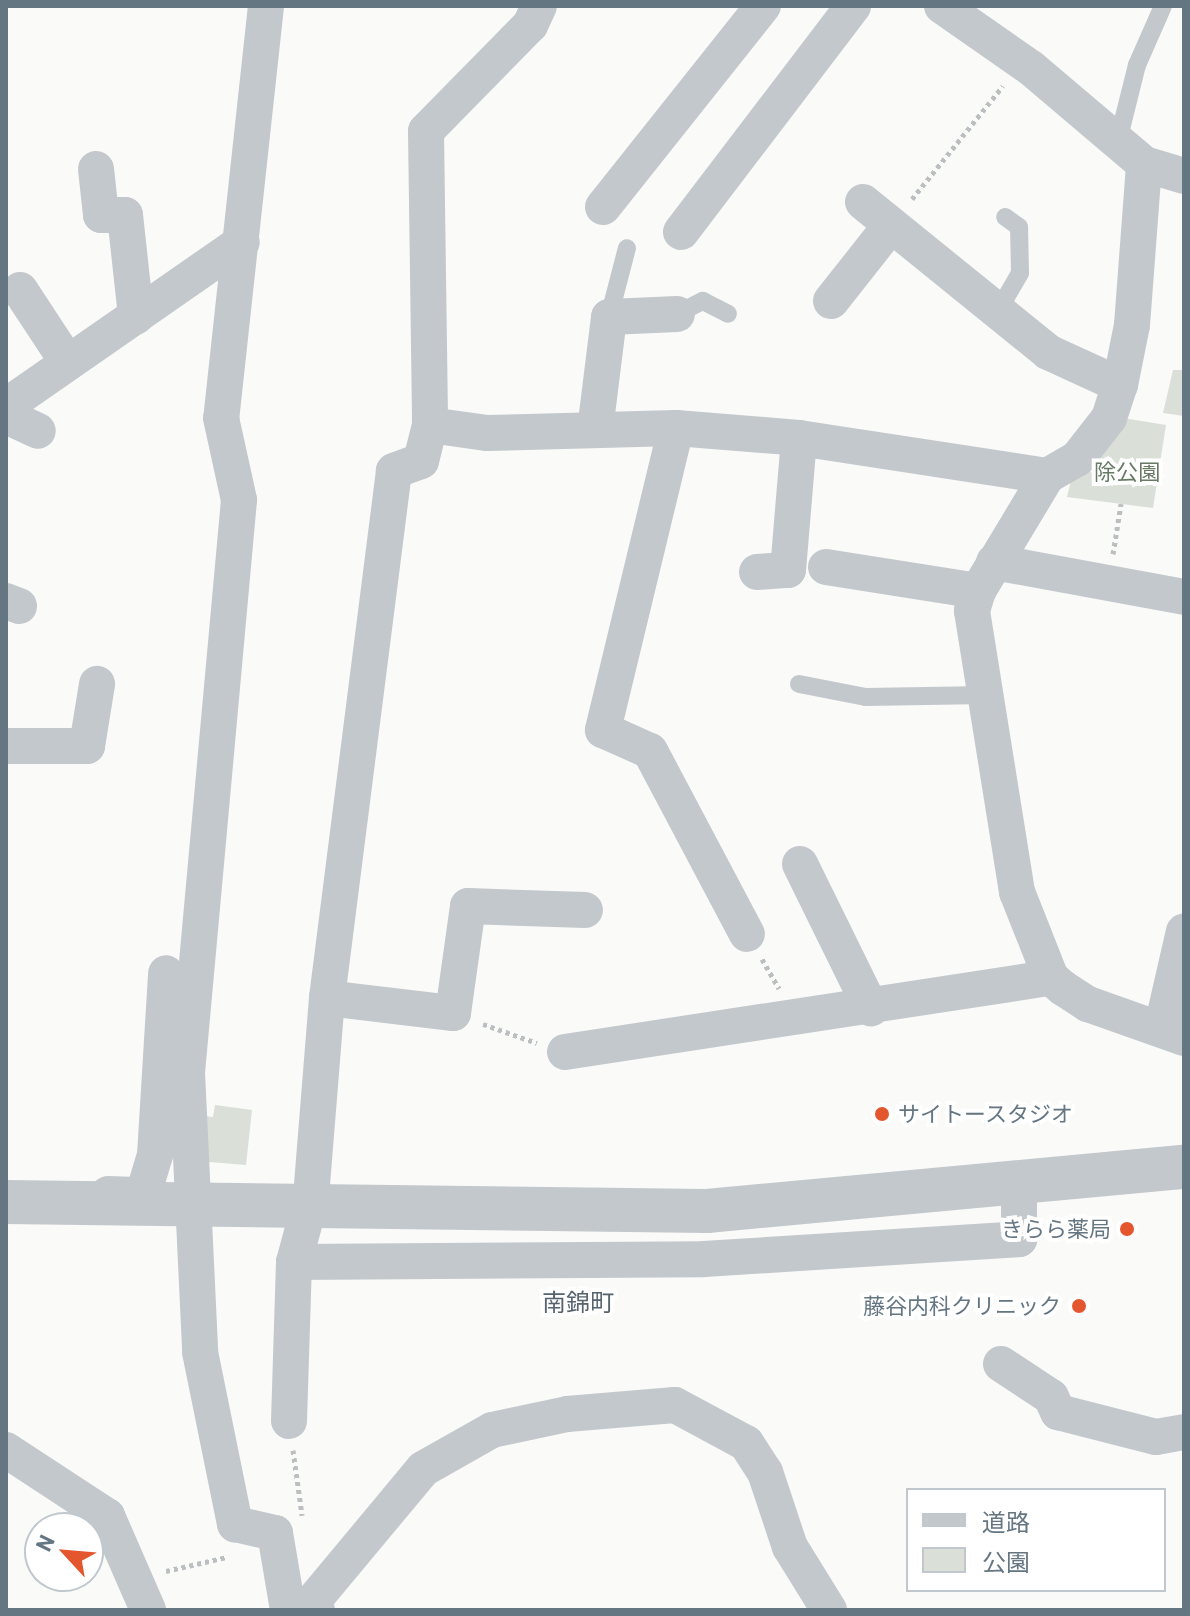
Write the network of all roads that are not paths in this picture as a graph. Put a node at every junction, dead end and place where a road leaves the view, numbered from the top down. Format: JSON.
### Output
{"nodes":[{"id":1,"x":266,"y":6,"type":"edge"},
{"id":2,"x":539,"y":6,"type":"edge"},
{"id":3,"x":763,"y":6,"type":"edge"},
{"id":4,"x":853,"y":6,"type":"edge"},
{"id":5,"x":942,"y":6,"type":"edge"},
{"id":6,"x":1163,"y":6,"type":"edge"},
{"id":7,"x":1131,"y":152,"type":"junction"},
{"id":8,"x":96,"y":169,"type":"dead end"},
{"id":9,"x":1184,"y":176,"type":"edge"},
{"id":10,"x":863,"y":202,"type":"dead end"},
{"id":11,"x":603,"y":207,"type":"dead end"},
{"id":12,"x":1005,"y":217,"type":"dead end"},
{"id":13,"x":891,"y":225,"type":"junction"},
{"id":14,"x":681,"y":232,"type":"dead end"},
{"id":15,"x":242,"y":242,"type":"junction"},
{"id":16,"x":627,"y":248,"type":"dead end"},
{"id":17,"x":20,"y":290,"type":"dead end"},
{"id":18,"x":831,"y":301,"type":"dead end"},
{"id":19,"x":998,"y":311,"type":"junction"},
{"id":20,"x":677,"y":314,"type":"joint"},
{"id":21,"x":728,"y":314,"type":"dead end"},
{"id":22,"x":136,"y":316,"type":"junction"},
{"id":23,"x":609,"y":317,"type":"junction"},
{"id":24,"x":68,"y":363,"type":"junction"},
{"id":25,"x":1120,"y":385,"type":"junction"},
{"id":26,"x":6,"y":406,"type":"edge"},
{"id":27,"x":430,"y":425,"type":"junction"},
{"id":28,"x":676,"y":428,"type":"junction"},
{"id":29,"x":595,"y":430,"type":"junction"},
{"id":30,"x":799,"y":438,"type":"junction"},
{"id":31,"x":1047,"y":476,"type":"junction"},
{"id":32,"x":826,"y":567,"type":"dead end"},
{"id":33,"x":757,"y":572,"type":"dead end"},
{"id":34,"x":986,"y":576,"type":"junction"},
{"id":35,"x":1184,"y":597,"type":"edge"},
{"id":36,"x":97,"y":684,"type":"dead end"},
{"id":37,"x":799,"y":684,"type":"dead end"},
{"id":38,"x":986,"y":695,"type":"junction"},
{"id":39,"x":6,"y":746,"type":"edge"},
{"id":40,"x":800,"y":864,"type":"dead end"},
{"id":41,"x":585,"y":910,"type":"dead end"},
{"id":42,"x":1184,"y":931,"type":"edge"},
{"id":43,"x":747,"y":934,"type":"road end"},
{"id":44,"x":166,"y":973,"type":"dead end"},
{"id":45,"x":1051,"y":978,"type":"junction"},
{"id":46,"x":327,"y":998,"type":"junction"},
{"id":47,"x":871,"y":1008,"type":"junction"},
{"id":48,"x":1173,"y":1033,"type":"edge"},
{"id":49,"x":565,"y":1052,"type":"road end"},
{"id":50,"x":1184,"y":1167,"type":"edge"},
{"id":51,"x":1019,"y":1183,"type":"junction"},
{"id":52,"x":6,"y":1192,"type":"edge"},
{"id":53,"x":194,"y":1199,"type":"junction"},
{"id":54,"x":311,"y":1199,"type":"junction"},
{"id":55,"x":6,"y":1202,"type":"edge"},
{"id":56,"x":294,"y":1262,"type":"junction"},
{"id":57,"x":1001,"y":1364,"type":"dead end"},
{"id":58,"x":289,"y":1421,"type":"road end"},
{"id":59,"x":1184,"y":1432,"type":"edge"},
{"id":60,"x":6,"y":1450,"type":"edge"},
{"id":61,"x":148,"y":1610,"type":"edge"},
{"id":62,"x":288,"y":1610,"type":"edge"},
{"id":63,"x":317,"y":1610,"type":"edge"},
{"id":64,"x":829,"y":1610,"type":"edge"}],
"edges":[{"from":1,"to":15,"type":"street"},
{"from":2,"to":27,"type":"street"},
{"from":3,"to":11,"type":"street"},
{"from":4,"to":14,"type":"street"},
{"from":5,"to":7,"type":"street"},
{"from":6,"to":7,"type":"lane"},
{"from":7,"to":9,"type":"street"},
{"from":7,"to":25,"type":"street"},
{"from":8,"to":22,"type":"street"},
{"from":10,"to":13,"type":"street"},
{"from":12,"to":19,"type":"lane"},
{"from":13,"to":18,"type":"street"},
{"from":13,"to":19,"type":"street"},
{"from":15,"to":22,"type":"street"},
{"from":15,"to":53,"type":"street"},
{"from":16,"to":23,"type":"lane"},
{"from":17,"to":24,"type":"street"},
{"from":19,"to":25,"type":"street"},
{"from":20,"to":21,"type":"lane"},
{"from":20,"to":23,"type":"street"},
{"from":22,"to":24,"type":"street"},
{"from":23,"to":29,"type":"street"},
{"from":24,"to":26,"type":"street"},
{"from":25,"to":31,"type":"street"},
{"from":27,"to":29,"type":"street"},
{"from":27,"to":46,"type":"street"},
{"from":28,"to":29,"type":"street"},
{"from":28,"to":30,"type":"street"},
{"from":28,"to":43,"type":"street"},
{"from":30,"to":31,"type":"street"},
{"from":30,"to":33,"type":"street"},
{"from":31,"to":34,"type":"street"},
{"from":32,"to":34,"type":"street"},
{"from":34,"to":35,"type":"street"},
{"from":34,"to":38,"type":"street"},
{"from":36,"to":39,"type":"street"},
{"from":37,"to":38,"type":"lane"},
{"from":38,"to":45,"type":"street"},
{"from":40,"to":47,"type":"street"},
{"from":41,"to":46,"type":"street"},
{"from":42,"to":48,"type":"street"},
{"from":44,"to":52,"type":"street"},
{"from":45,"to":47,"type":"street"},
{"from":45,"to":48,"type":"street"},
{"from":46,"to":54,"type":"street"},
{"from":47,"to":49,"type":"street"},
{"from":50,"to":51,"type":"street"},
{"from":51,"to":55,"type":"street","bridge":true},
{"from":51,"to":56,"type":"street"},
{"from":53,"to":54,"type":"street"},
{"from":53,"to":62,"type":"street"},
{"from":54,"to":56,"type":"street"},
{"from":56,"to":58,"type":"street"},
{"from":57,"to":59,"type":"street"},
{"from":60,"to":61,"type":"street"},
{"from":63,"to":64,"type":"street"}]}
